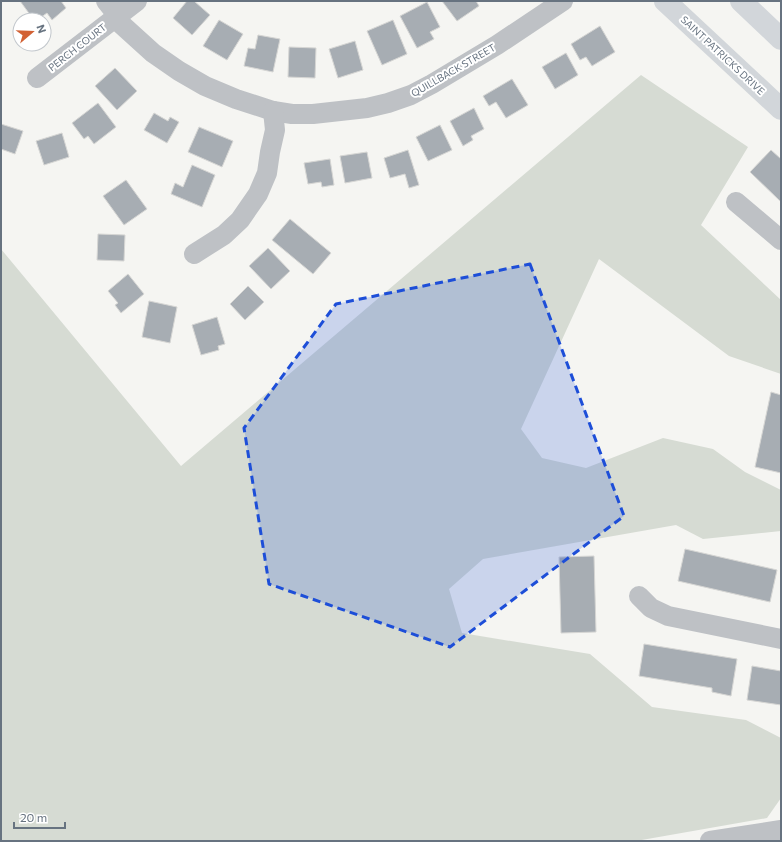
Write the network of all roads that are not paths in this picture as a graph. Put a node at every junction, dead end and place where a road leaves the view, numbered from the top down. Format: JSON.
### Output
{"nodes":[{"id":1,"x":137,"y":1,"type":"edge"},
{"id":2,"x":563,"y":1,"type":"edge"},
{"id":3,"x":666,"y":1,"type":"edge"},
{"id":4,"x":741,"y":1,"type":"edge"},
{"id":5,"x":112,"y":8,"type":"edge"},
{"id":6,"x":781,"y":39,"type":"edge"},
{"id":7,"x":37,"y":78,"type":"dead end"},
{"id":8,"x":781,"y":109,"type":"edge"},
{"id":9,"x":273,"y":111,"type":"junction"},
{"id":10,"x":736,"y":202,"type":"dead end"},
{"id":11,"x":781,"y":240,"type":"edge"},
{"id":12,"x":194,"y":254,"type":"dead end"},
{"id":13,"x":639,"y":596,"type":"dead end"},
{"id":14,"x":781,"y":639,"type":"edge"},
{"id":15,"x":781,"y":830,"type":"edge"},
{"id":16,"x":740,"y":839,"type":"edge"},
{"id":17,"x":710,"y":841,"type":"edge"}],
"edges":[{"from":1,"to":5,"type":"street","name":"PERCH COURT"},
{"from":2,"to":9,"type":"street","name":"QUILLBACK STREET"},
{"from":3,"to":8,"type":"main road","name":"SAINT PATRICKS DRIVE"},
{"from":4,"to":6,"type":"main road"},
{"from":5,"to":7,"type":"street","name":"PERCH COURT"},
{"from":5,"to":9,"type":"street","name":"QUILLBACK STREET"},
{"from":9,"to":12,"type":"street"},
{"from":10,"to":11,"type":"street"},
{"from":13,"to":14,"type":"street"},
{"from":15,"to":16,"type":"street"},
{"from":16,"to":17,"type":"street"}]}
